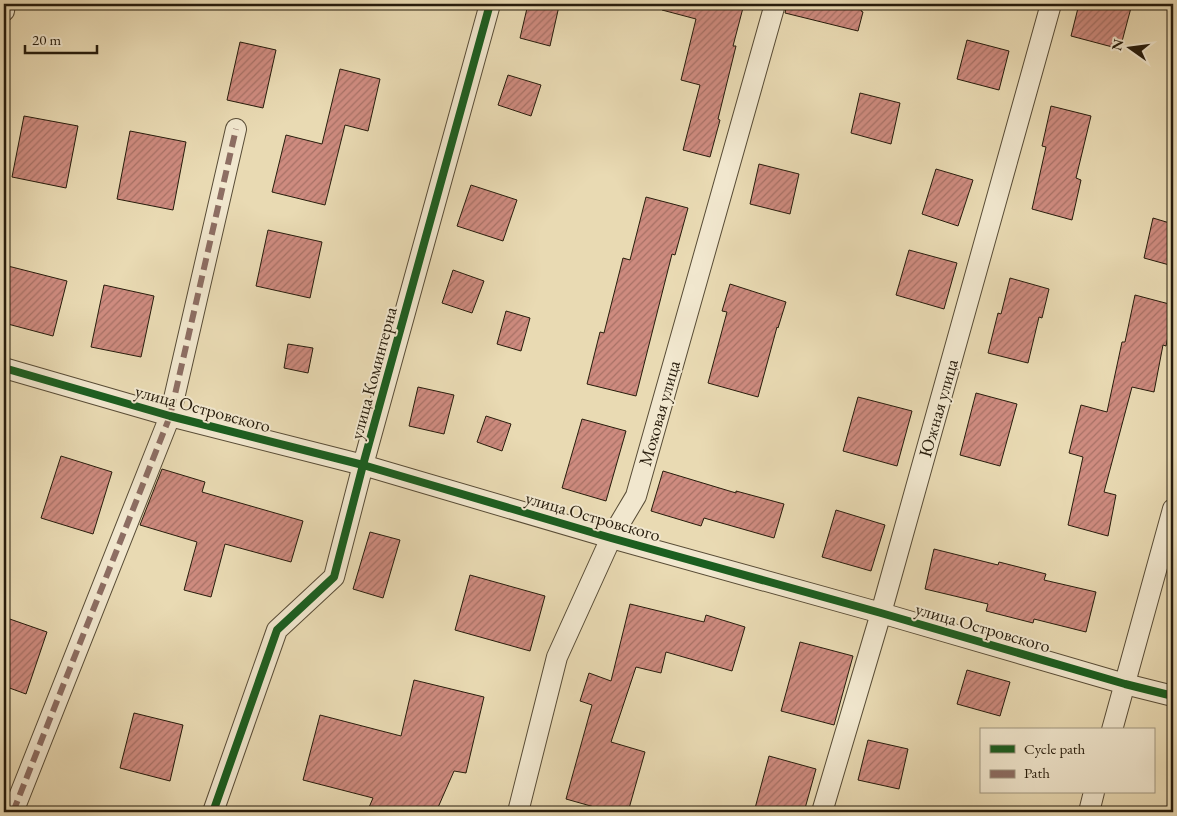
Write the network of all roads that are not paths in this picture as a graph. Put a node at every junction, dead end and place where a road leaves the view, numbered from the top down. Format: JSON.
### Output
{"nodes":[{"id":1,"x":5,"y":4,"type":"edge"},
{"id":2,"x":490,"y":4,"type":"edge"},
{"id":3,"x":774,"y":4,"type":"edge"},
{"id":4,"x":1051,"y":4,"type":"edge"},
{"id":5,"x":4,"y":11,"type":"edge"},
{"id":6,"x":236,"y":130,"type":"dead end"},
{"id":7,"x":4,"y":368,"type":"edge"},
{"id":8,"x":170,"y":416,"type":"junction"},
{"id":9,"x":363,"y":465,"type":"junction"},
{"id":10,"x":1173,"y":509,"type":"edge"},
{"id":11,"x":611,"y":538,"type":"junction"},
{"id":12,"x":881,"y":613,"type":"junction"},
{"id":13,"x":1126,"y":684,"type":"junction"},
{"id":14,"x":1173,"y":696,"type":"edge"},
{"id":15,"x":1113,"y":728,"type":"edge"},
{"id":16,"x":1094,"y":794,"type":"edge"},
{"id":17,"x":13,"y":812,"type":"edge"},
{"id":18,"x":214,"y":812,"type":"edge"},
{"id":19,"x":518,"y":812,"type":"edge"},
{"id":20,"x":822,"y":812,"type":"edge"},
{"id":21,"x":1089,"y":812,"type":"edge"}],
"edges":[{"from":1,"to":5,"type":"street"},
{"from":2,"to":9,"type":"street","name":"улица Коминтерна"},
{"from":3,"to":11,"type":"street","name":"Моховая улица"},
{"from":4,"to":12,"type":"street","name":"Южная улица"},
{"from":6,"to":8,"type":"street"},
{"from":7,"to":8,"type":"street","name":"улица Островского"},
{"from":8,"to":9,"type":"street","name":"улица Островского"},
{"from":8,"to":17,"type":"street"},
{"from":9,"to":11,"type":"street","name":"улица Островского"},
{"from":9,"to":18,"type":"street","name":"улица Коминтерна"},
{"from":10,"to":13,"type":"street"},
{"from":11,"to":12,"type":"street","name":"улица Островского"},
{"from":11,"to":19,"type":"street","name":"Моховая улица"},
{"from":12,"to":13,"type":"street","name":"улица Островского"},
{"from":12,"to":20,"type":"street","name":"Южная улица"},
{"from":13,"to":14,"type":"street","name":"улица Островского"},
{"from":13,"to":15,"type":"street"},
{"from":16,"to":21,"type":"street"}]}
